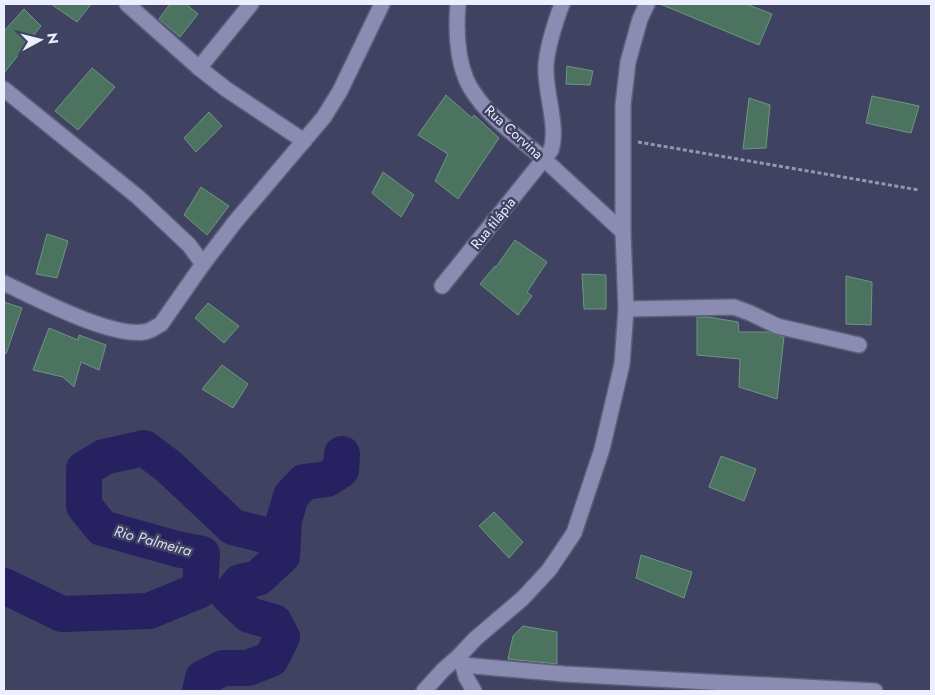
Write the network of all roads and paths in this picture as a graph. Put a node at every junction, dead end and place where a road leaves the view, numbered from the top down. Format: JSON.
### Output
{"nodes":[{"id":1,"x":127,"y":4,"type":"edge"},
{"id":2,"x":251,"y":4,"type":"edge"},
{"id":3,"x":382,"y":4,"type":"edge"},
{"id":4,"x":458,"y":4,"type":"edge"},
{"id":5,"x":562,"y":4,"type":"edge"},
{"id":6,"x":647,"y":4,"type":"edge"},
{"id":7,"x":199,"y":68,"type":"junction"},
{"id":8,"x":4,"y":89,"type":"edge"},
{"id":9,"x":623,"y":139,"type":"junction"},
{"id":10,"x":304,"y":141,"type":"junction"},
{"id":11,"x":544,"y":159,"type":"junction"},
{"id":12,"x":919,"y":190,"type":"dead end"},
{"id":13,"x":623,"y":232,"type":"junction"},
{"id":14,"x":203,"y":264,"type":"junction"},
{"id":15,"x":4,"y":282,"type":"edge"},
{"id":16,"x":442,"y":286,"type":"dead end"},
{"id":17,"x":626,"y":309,"type":"junction"},
{"id":18,"x":859,"y":345,"type":"dead end"},
{"id":19,"x":461,"y":660,"type":"junction"},
{"id":20,"x":424,"y":691,"type":"edge"},
{"id":21,"x":474,"y":691,"type":"edge"},
{"id":22,"x":875,"y":691,"type":"edge"}],
"edges":[{"from":1,"to":7,"type":"street"},
{"from":2,"to":7,"type":"street"},
{"from":3,"to":10,"type":"street"},
{"from":4,"to":11,"type":"street","name":"Rua Corvina"},
{"from":5,"to":11,"type":"street","name":"Rua tilápia"},
{"from":6,"to":9,"type":"street"},
{"from":7,"to":10,"type":"street"},
{"from":8,"to":14,"type":"street"},
{"from":9,"to":12,"type":"path"},
{"from":9,"to":13,"type":"street"},
{"from":10,"to":14,"type":"street"},
{"from":11,"to":13,"type":"street","name":"Rua Corvina"},
{"from":11,"to":16,"type":"street","name":"Rua tilápia"},
{"from":13,"to":17,"type":"street"},
{"from":14,"to":15,"type":"street"},
{"from":17,"to":18,"type":"street"},
{"from":17,"to":19,"type":"street"},
{"from":19,"to":20,"type":"street"},
{"from":19,"to":21,"type":"street"},
{"from":19,"to":22,"type":"street"}]}
